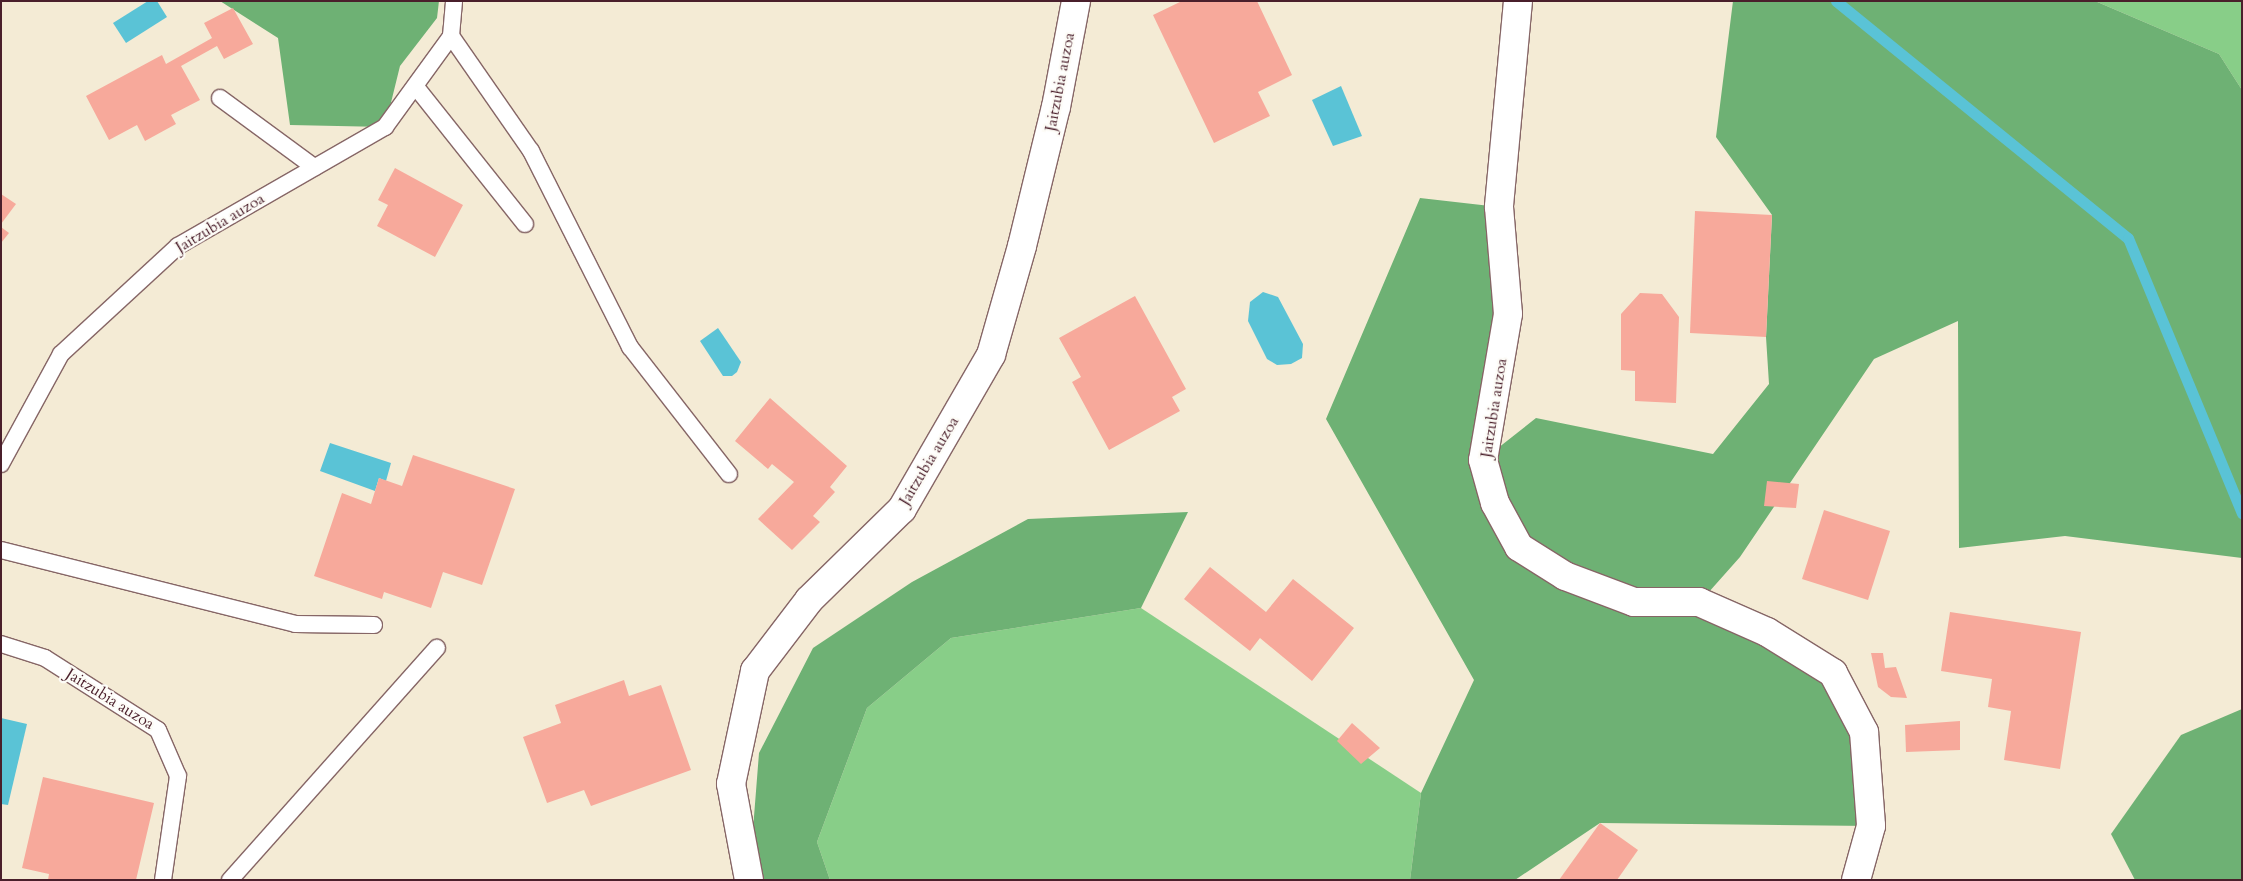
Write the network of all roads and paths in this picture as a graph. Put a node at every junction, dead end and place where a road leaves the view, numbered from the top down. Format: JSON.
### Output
{"nodes":[{"id":1,"x":454,"y":1,"type":"edge"},
{"id":2,"x":1076,"y":1,"type":"edge"},
{"id":3,"x":1518,"y":1,"type":"edge"},
{"id":4,"x":451,"y":36,"type":"junction"},
{"id":5,"x":416,"y":87,"type":"junction"},
{"id":6,"x":220,"y":98,"type":"dead end"},
{"id":7,"x":314,"y":167,"type":"junction"},
{"id":8,"x":525,"y":224,"type":"dead end"},
{"id":9,"x":1,"y":464,"type":"edge"},
{"id":10,"x":729,"y":474,"type":"dead end"},
{"id":11,"x":1,"y":550,"type":"edge"},
{"id":12,"x":374,"y":625,"type":"dead end"},
{"id":13,"x":1,"y":644,"type":"edge"},
{"id":14,"x":437,"y":648,"type":"dead end"},
{"id":15,"x":163,"y":880,"type":"edge"},
{"id":16,"x":230,"y":880,"type":"edge"},
{"id":17,"x":749,"y":880,"type":"edge"},
{"id":18,"x":1856,"y":880,"type":"edge"}],
"edges":[{"from":1,"to":4,"type":"lane","name":"Jaitzubia auzoa"},
{"from":2,"to":17,"type":"street","name":"Jaitzubia auzoa"},
{"from":3,"to":18,"type":"street","name":"Jaitzubia auzoa"},
{"from":4,"to":5,"type":"lane","name":"Jaitzubia auzoa"},
{"from":4,"to":10,"type":"lane"},
{"from":5,"to":7,"type":"lane","name":"Jaitzubia auzoa"},
{"from":5,"to":8,"type":"lane"},
{"from":6,"to":7,"type":"lane"},
{"from":7,"to":9,"type":"lane","name":"Jaitzubia auzoa"},
{"from":11,"to":12,"type":"lane"},
{"from":13,"to":15,"type":"lane","name":"Jaitzubia auzoa"},
{"from":14,"to":16,"type":"lane"}]}
